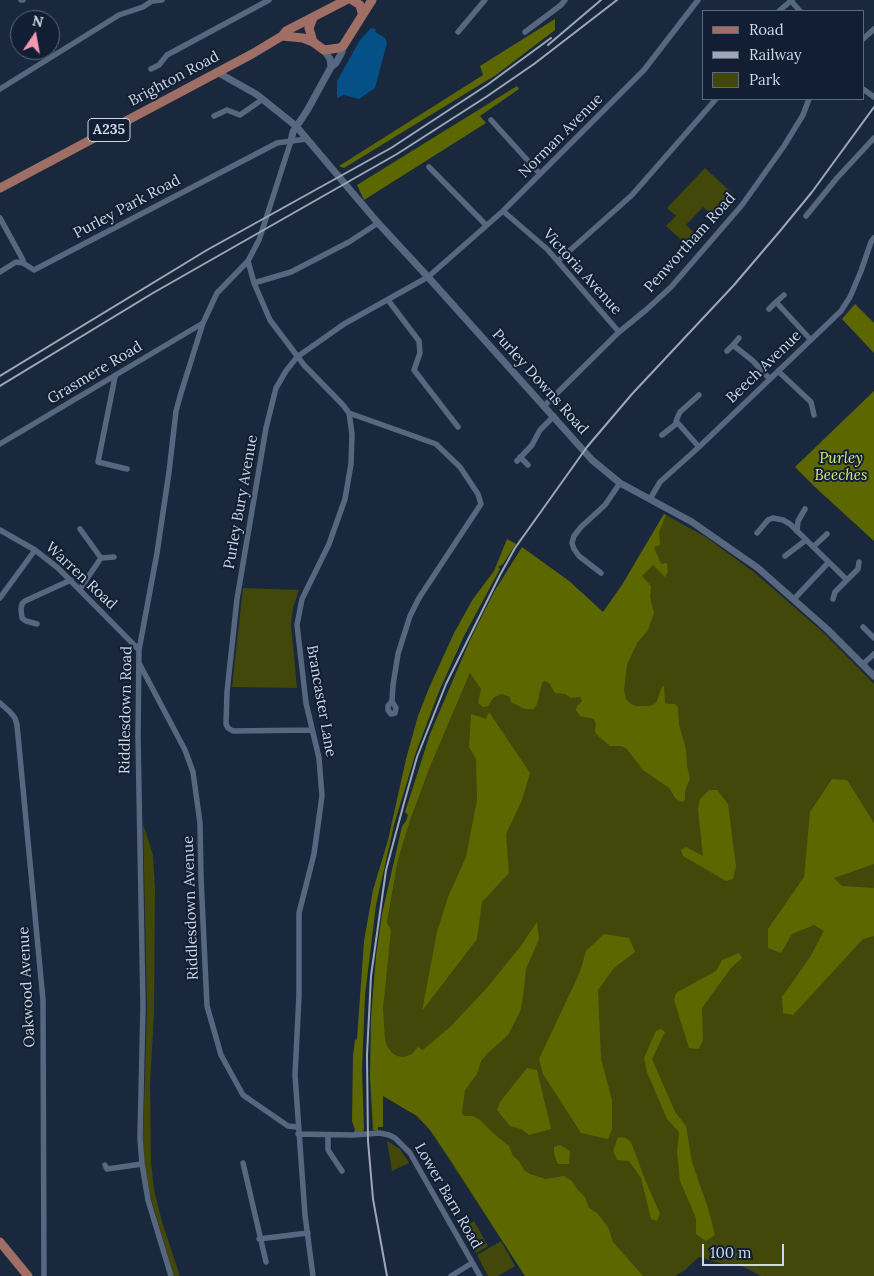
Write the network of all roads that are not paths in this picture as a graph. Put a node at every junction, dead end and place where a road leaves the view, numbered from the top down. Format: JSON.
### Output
{"nodes":[{"id":1,"x":162,"y":0,"type":"edge"},
{"id":2,"x":270,"y":0,"type":"edge"},
{"id":3,"x":346,"y":0,"type":"edge"},
{"id":4,"x":352,"y":0,"type":"edge"},
{"id":5,"x":372,"y":0,"type":"edge"},
{"id":6,"x":485,"y":0,"type":"edge"},
{"id":7,"x":565,"y":0,"type":"edge"},
{"id":8,"x":698,"y":0,"type":"edge"},
{"id":9,"x":791,"y":0,"type":"edge"},
{"id":10,"x":151,"y":1,"type":"edge"},
{"id":11,"x":780,"y":10,"type":"edge"},
{"id":12,"x":799,"y":10,"type":"edge"},
{"id":13,"x":362,"y":12,"type":"junction"},
{"id":14,"x":312,"y":18,"type":"junction"},
{"id":15,"x":874,"y":29,"type":"edge"},
{"id":16,"x":458,"y":32,"type":"dead end"},
{"id":17,"x":525,"y":32,"type":"dead end"},
{"id":18,"x":282,"y":36,"type":"junction"},
{"id":19,"x":864,"y":38,"type":"edge"},
{"id":20,"x":313,"y":42,"type":"junction"},
{"id":21,"x":343,"y":46,"type":"junction"},
{"id":22,"x":324,"y":50,"type":"junction"},
{"id":23,"x":331,"y":67,"type":"junction"},
{"id":24,"x":151,"y":69,"type":"dead end"},
{"id":25,"x":217,"y":72,"type":"junction"},
{"id":26,"x":0,"y":89,"type":"edge"},
{"id":27,"x":263,"y":99,"type":"junction"},
{"id":28,"x":715,"y":100,"type":"edge"},
{"id":29,"x":809,"y":100,"type":"edge"},
{"id":30,"x":214,"y":116,"type":"dead end"},
{"id":31,"x":491,"y":120,"type":"dead end"},
{"id":32,"x":296,"y":126,"type":"junction"},
{"id":33,"x":874,"y":138,"type":"edge"},
{"id":34,"x":306,"y":139,"type":"junction"},
{"id":35,"x":290,"y":141,"type":"junction"},
{"id":36,"x":429,"y":167,"type":"dead end"},
{"id":37,"x":540,"y":174,"type":"junction"},
{"id":38,"x":0,"y":188,"type":"edge"},
{"id":39,"x":503,"y":211,"type":"junction"},
{"id":40,"x":806,"y":216,"type":"dead end"},
{"id":41,"x":0,"y":218,"type":"edge"},
{"id":42,"x":378,"y":223,"type":"junction"},
{"id":43,"x":486,"y":225,"type":"junction"},
{"id":44,"x":874,"y":238,"type":"edge"},
{"id":45,"x":248,"y":261,"type":"junction"},
{"id":46,"x":558,"y":261,"type":"junction"},
{"id":47,"x":23,"y":263,"type":"junction"},
{"id":48,"x":0,"y":272,"type":"edge"},
{"id":49,"x":428,"y":277,"type":"junction"},
{"id":50,"x":254,"y":283,"type":"junction"},
{"id":51,"x":784,"y":295,"type":"dead end"},
{"id":52,"x":388,"y":300,"type":"junction"},
{"id":53,"x":776,"y":302,"type":"junction"},
{"id":54,"x":769,"y":309,"type":"dead end"},
{"id":55,"x":203,"y":323,"type":"junction"},
{"id":56,"x":619,"y":332,"type":"junction"},
{"id":57,"x":739,"y":338,"type":"dead end"},
{"id":58,"x":811,"y":340,"type":"junction"},
{"id":59,"x":733,"y":345,"type":"junction"},
{"id":60,"x":727,"y":351,"type":"dead end"},
{"id":61,"x":297,"y":357,"type":"junction"},
{"id":62,"x":778,"y":372,"type":"junction"},
{"id":63,"x":115,"y":376,"type":"junction"},
{"id":64,"x":770,"y":379,"type":"junction"},
{"id":65,"x":699,"y":395,"type":"dead end"},
{"id":66,"x":544,"y":406,"type":"junction"},
{"id":67,"x":349,"y":413,"type":"junction"},
{"id":68,"x":814,"y":415,"type":"dead end"},
{"id":69,"x":554,"y":416,"type":"junction"},
{"id":70,"x":676,"y":424,"type":"junction"},
{"id":71,"x":458,"y":427,"type":"dead end"},
{"id":72,"x":662,"y":435,"type":"dead end"},
{"id":73,"x":0,"y":444,"type":"edge"},
{"id":74,"x":699,"y":447,"type":"junction"},
{"id":75,"x":528,"y":465,"type":"dead end"},
{"id":76,"x":127,"y":469,"type":"dead end"},
{"id":77,"x":620,"y":483,"type":"junction"},
{"id":78,"x":650,"y":500,"type":"junction"},
{"id":79,"x":805,"y":509,"type":"dead end"},
{"id":80,"x":80,"y":529,"type":"dead end"},
{"id":81,"x":0,"y":530,"type":"edge"},
{"id":82,"x":797,"y":531,"type":"junction"},
{"id":83,"x":757,"y":532,"type":"dead end"},
{"id":84,"x":827,"y":534,"type":"dead end"},
{"id":85,"x":806,"y":540,"type":"junction"},
{"id":86,"x":814,"y":547,"type":"junction"},
{"id":87,"x":35,"y":550,"type":"junction"},
{"id":88,"x":785,"y":556,"type":"dead end"},
{"id":89,"x":114,"y":557,"type":"dead end"},
{"id":90,"x":101,"y":558,"type":"junction"},
{"id":91,"x":859,"y":562,"type":"dead end"},
{"id":92,"x":828,"y":563,"type":"junction"},
{"id":93,"x":601,"y":564,"type":"dead end"},
{"id":94,"x":71,"y":580,"type":"junction"},
{"id":95,"x":846,"y":580,"type":"junction"},
{"id":96,"x":80,"y":589,"type":"junction"},
{"id":97,"x":0,"y":598,"type":"edge"},
{"id":98,"x":794,"y":599,"type":"junction"},
{"id":99,"x":833,"y":599,"type":"dead end"},
{"id":100,"x":38,"y":624,"type":"dead end"},
{"id":101,"x":863,"y":627,"type":"dead end"},
{"id":102,"x":874,"y":638,"type":"edge"},
{"id":103,"x":139,"y":650,"type":"junction"},
{"id":104,"x":874,"y":654,"type":"edge"},
{"id":105,"x":138,"y":661,"type":"junction"},
{"id":106,"x":863,"y":664,"type":"junction"},
{"id":107,"x":874,"y":676,"type":"edge"},
{"id":108,"x":392,"y":701,"type":"dead end"},
{"id":109,"x":0,"y":703,"type":"edge"},
{"id":110,"x":312,"y":730,"type":"junction"},
{"id":111,"x":298,"y":1130,"type":"junction"},
{"id":112,"x":328,"y":1135,"type":"junction"},
{"id":113,"x":142,"y":1164,"type":"junction"},
{"id":114,"x":243,"y":1164,"type":"dead end"},
{"id":115,"x":107,"y":1169,"type":"dead end"},
{"id":116,"x":342,"y":1171,"type":"dead end"},
{"id":117,"x":308,"y":1233,"type":"junction"},
{"id":118,"x":260,"y":1239,"type":"junction"},
{"id":119,"x":0,"y":1242,"type":"edge"},
{"id":120,"x":266,"y":1262,"type":"dead end"},
{"id":121,"x":472,"y":1263,"type":"junction"},
{"id":122,"x":28,"y":1276,"type":"edge"},
{"id":123,"x":44,"y":1276,"type":"edge"},
{"id":124,"x":171,"y":1276,"type":"edge"},
{"id":125,"x":313,"y":1276,"type":"edge"},
{"id":126,"x":451,"y":1276,"type":"edge"},
{"id":127,"x":480,"y":1276,"type":"edge"}],
"edges":[{"from":1,"to":10,"type":"street"},
{"from":2,"to":24,"type":"street"},
{"from":3,"to":14,"type":"main road","name":"Brighton Road"},
{"from":4,"to":13,"type":"main road"},
{"from":5,"to":13,"type":"main road"},
{"from":6,"to":16,"type":"street"},
{"from":7,"to":17,"type":"street"},
{"from":8,"to":37,"type":"street","name":"Norman Avenue"},
{"from":9,"to":11,"type":"street"},
{"from":9,"to":12,"type":"street"},
{"from":10,"to":26,"type":"street"},
{"from":13,"to":21,"type":"main road"},
{"from":14,"to":18,"type":"main road","name":"Brighton Road"},
{"from":14,"to":20,"type":"main road"},
{"from":15,"to":19,"type":"street"},
{"from":18,"to":20,"type":"main road"},
{"from":18,"to":25,"type":"main road","name":"Brighton Road","number":"A235"},
{"from":20,"to":22,"type":"main road"},
{"from":21,"to":22,"type":"main road"},
{"from":21,"to":23,"type":"street","name":"Riddlesdown Road"},
{"from":22,"to":23,"type":"street"},
{"from":23,"to":32,"type":"street","name":"Riddlesdown Road"},
{"from":25,"to":27,"type":"street","name":"Purley Downs Road"},
{"from":25,"to":38,"type":"main road","name":"Brighton Road","number":"A235"},
{"from":27,"to":30,"type":"street"},
{"from":27,"to":32,"type":"street","name":"Purley Downs Road"},
{"from":28,"to":46,"type":"street"},
{"from":29,"to":56,"type":"street","name":"Penwortham Road"},
{"from":31,"to":37,"type":"street"},
{"from":32,"to":34,"type":"street","name":"Purley Downs Road"},
{"from":32,"to":35,"type":"street","name":"Riddlesdown Road"},
{"from":33,"to":40,"type":"street"},
{"from":34,"to":35,"type":"street"},
{"from":34,"to":42,"type":"street","name":"Purley Downs Road"},
{"from":35,"to":45,"type":"street","name":"Riddlesdown Road"},
{"from":35,"to":47,"type":"street","name":"Purley Park Road"},
{"from":36,"to":43,"type":"street"},
{"from":37,"to":39,"type":"street","name":"Norman Avenue"},
{"from":39,"to":43,"type":"street","name":"Norman Avenue"},
{"from":39,"to":46,"type":"street","name":"Victoria Avenue"},
{"from":41,"to":47,"type":"street"},
{"from":42,"to":49,"type":"street","name":"Purley Downs Road"},
{"from":42,"to":50,"type":"street"},
{"from":43,"to":49,"type":"street","name":"Norman Avenue"},
{"from":44,"to":58,"type":"street","name":"Beech Avenue"},
{"from":45,"to":50,"type":"street"},
{"from":45,"to":55,"type":"street","name":"Riddlesdown Road"},
{"from":46,"to":56,"type":"street","name":"Victoria Avenue"},
{"from":47,"to":48,"type":"street"},
{"from":49,"to":52,"type":"street","name":"Purley Bury Avenue"},
{"from":49,"to":66,"type":"street","name":"Purley Downs Road"},
{"from":50,"to":61,"type":"street"},
{"from":51,"to":53,"type":"street"},
{"from":52,"to":61,"type":"street","name":"Purley Bury Avenue"},
{"from":52,"to":71,"type":"street"},
{"from":53,"to":54,"type":"street"},
{"from":53,"to":58,"type":"street"},
{"from":55,"to":63,"type":"street","name":"Grasmere Road"},
{"from":55,"to":103,"type":"street","name":"Riddlesdown Road"},
{"from":56,"to":66,"type":"street","name":"Penwortham Road"},
{"from":57,"to":59,"type":"street"},
{"from":58,"to":62,"type":"street","name":"Beech Avenue"},
{"from":59,"to":60,"type":"street"},
{"from":59,"to":64,"type":"street"},
{"from":61,"to":67,"type":"street"},
{"from":61,"to":110,"type":"street","name":"Purley Bury Avenue"},
{"from":62,"to":64,"type":"street","name":"Beech Avenue"},
{"from":62,"to":68,"type":"street"},
{"from":63,"to":73,"type":"street","name":"Grasmere Road"},
{"from":63,"to":76,"type":"street"},
{"from":64,"to":74,"type":"street","name":"Beech Avenue"},
{"from":65,"to":70,"type":"street"},
{"from":66,"to":69,"type":"street","name":"Purley Downs Road"},
{"from":67,"to":108,"type":"street"},
{"from":67,"to":110,"type":"street","name":"Brancaster Lane"},
{"from":69,"to":75,"type":"street"},
{"from":69,"to":77,"type":"street","name":"Purley Downs Road"},
{"from":70,"to":72,"type":"street"},
{"from":70,"to":74,"type":"street"},
{"from":74,"to":78,"type":"street","name":"Beech Avenue"},
{"from":77,"to":78,"type":"street","name":"Purley Downs Road"},
{"from":77,"to":93,"type":"street"},
{"from":78,"to":98,"type":"street","name":"Purley Downs Road"},
{"from":79,"to":82,"type":"street"},
{"from":80,"to":90,"type":"street"},
{"from":81,"to":87,"type":"street","name":"Warren Road"},
{"from":82,"to":83,"type":"street"},
{"from":82,"to":85,"type":"street"},
{"from":84,"to":86,"type":"street"},
{"from":85,"to":86,"type":"street"},
{"from":85,"to":88,"type":"street"},
{"from":86,"to":92,"type":"street"},
{"from":87,"to":94,"type":"street","name":"Warren Road"},
{"from":87,"to":97,"type":"street"},
{"from":89,"to":90,"type":"street"},
{"from":90,"to":96,"type":"street"},
{"from":91,"to":95,"type":"street"},
{"from":92,"to":95,"type":"street"},
{"from":92,"to":98,"type":"street"},
{"from":94,"to":96,"type":"street","name":"Warren Road"},
{"from":94,"to":100,"type":"street"},
{"from":95,"to":99,"type":"street"},
{"from":96,"to":103,"type":"street","name":"Warren Road"},
{"from":98,"to":106,"type":"street","name":"Purley Downs Road"},
{"from":101,"to":102,"type":"street"},
{"from":103,"to":105,"type":"street","name":"Riddlesdown Road"},
{"from":104,"to":106,"type":"street"},
{"from":105,"to":111,"type":"street","name":"Riddlesdown Avenue"},
{"from":105,"to":113,"type":"street","name":"Riddlesdown Road"},
{"from":106,"to":107,"type":"street","name":"Purley Downs Road"},
{"from":109,"to":123,"type":"street","name":"Oakwood Avenue"},
{"from":110,"to":111,"type":"street","name":"Brancaster Lane"},
{"from":111,"to":112,"type":"street","name":"Lower Barn Road"},
{"from":111,"to":117,"type":"street","name":"Brancaster Lane"},
{"from":112,"to":116,"type":"street"},
{"from":112,"to":121,"type":"street","name":"Lower Barn Road"},
{"from":113,"to":115,"type":"street"},
{"from":113,"to":124,"type":"street","name":"Riddlesdown Road"},
{"from":114,"to":118,"type":"street"},
{"from":117,"to":118,"type":"street"},
{"from":117,"to":125,"type":"street","name":"Brancaster Lane"},
{"from":118,"to":120,"type":"street"},
{"from":119,"to":122,"type":"main road"},
{"from":121,"to":126,"type":"street"},
{"from":121,"to":127,"type":"street","name":"Lower Barn Road"}]}
